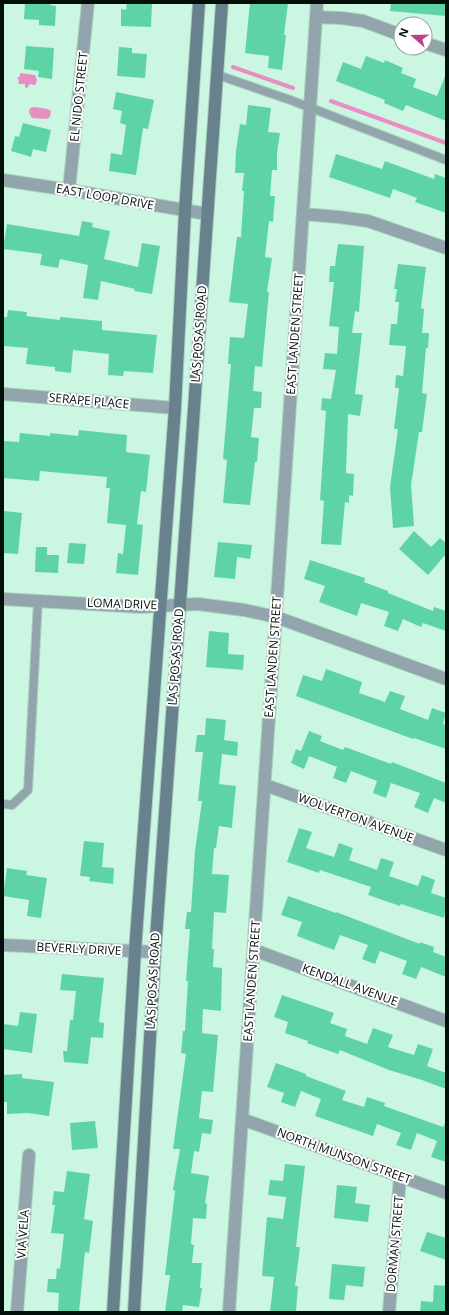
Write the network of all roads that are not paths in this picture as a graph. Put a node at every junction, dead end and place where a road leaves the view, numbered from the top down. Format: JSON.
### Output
{"nodes":[{"id":1,"x":88,"y":3,"type":"edge"},
{"id":2,"x":199,"y":3,"type":"edge"},
{"id":3,"x":222,"y":3,"type":"edge"},
{"id":4,"x":317,"y":3,"type":"edge"},
{"id":5,"x":316,"y":17,"type":"junction"},
{"id":6,"x":393,"y":31,"type":"edge"},
{"id":7,"x":433,"y":46,"type":"edge"},
{"id":8,"x":446,"y":50,"type":"edge"},
{"id":9,"x":218,"y":75,"type":"junction"},
{"id":10,"x":311,"y":108,"type":"junction"},
{"id":11,"x":446,"y":160,"type":"edge"},
{"id":12,"x":3,"y":180,"type":"edge"},
{"id":13,"x":69,"y":190,"type":"junction"},
{"id":14,"x":185,"y":211,"type":"junction"},
{"id":15,"x":207,"y":214,"type":"junction"},
{"id":16,"x":303,"y":214,"type":"junction"},
{"id":17,"x":446,"y":248,"type":"edge"},
{"id":18,"x":3,"y":394,"type":"edge"},
{"id":19,"x":175,"y":408,"type":"junction"},
{"id":20,"x":3,"y":599,"type":"edge"},
{"id":21,"x":38,"y":600,"type":"junction"},
{"id":22,"x":180,"y":605,"type":"junction"},
{"id":23,"x":160,"y":606,"type":"junction"},
{"id":24,"x":276,"y":617,"type":"junction"},
{"id":25,"x":446,"y":679,"type":"edge"},
{"id":26,"x":265,"y":785,"type":"junction"},
{"id":27,"x":3,"y":804,"type":"edge"},
{"id":28,"x":446,"y":850,"type":"edge"},
{"id":29,"x":3,"y":945,"type":"edge"},
{"id":30,"x":254,"y":950,"type":"junction"},
{"id":31,"x":135,"y":951,"type":"junction"},
{"id":32,"x":155,"y":952,"type":"junction"},
{"id":33,"x":446,"y":1021,"type":"edge"},
{"id":34,"x":242,"y":1119,"type":"junction"},
{"id":35,"x":29,"y":1155,"type":"dead end"},
{"id":36,"x":400,"y":1177,"type":"junction"},
{"id":37,"x":446,"y":1193,"type":"edge"},
{"id":38,"x":17,"y":1312,"type":"edge"},
{"id":39,"x":113,"y":1312,"type":"edge"},
{"id":40,"x":134,"y":1312,"type":"edge"},
{"id":41,"x":229,"y":1312,"type":"edge"},
{"id":42,"x":389,"y":1312,"type":"edge"}],
"edges":[{"from":1,"to":13,"type":"street","name":"EL NIDO STREET"},
{"from":2,"to":14,"type":"main road","name":"LAS POSAS ROAD"},
{"from":3,"to":9,"type":"main road","name":"LAS POSAS ROAD"},
{"from":4,"to":5,"type":"street","name":"EAST LANDEN STREET"},
{"from":5,"to":6,"type":"street"},
{"from":5,"to":10,"type":"street","name":"EAST LANDEN STREET"},
{"from":7,"to":8,"type":"street"},
{"from":9,"to":10,"type":"lane"},
{"from":9,"to":15,"type":"main road","name":"LAS POSAS ROAD"},
{"from":10,"to":11,"type":"lane"},
{"from":10,"to":16,"type":"street","name":"EAST LANDEN STREET"},
{"from":12,"to":13,"type":"street","name":"EAST LOOP DRIVE"},
{"from":13,"to":14,"type":"street","name":"EAST LOOP DRIVE"},
{"from":14,"to":15,"type":"street","name":"EAST LOOP DRIVE"},
{"from":14,"to":19,"type":"main road","name":"LAS POSAS ROAD"},
{"from":15,"to":22,"type":"main road","name":"LAS POSAS ROAD"},
{"from":16,"to":17,"type":"street"},
{"from":16,"to":24,"type":"street","name":"EAST LANDEN STREET"},
{"from":18,"to":19,"type":"street","name":"SERAPE PLACE"},
{"from":19,"to":23,"type":"main road","name":"LAS POSAS ROAD"},
{"from":20,"to":21,"type":"street","name":"LOMA DRIVE"},
{"from":21,"to":23,"type":"street","name":"LOMA DRIVE"},
{"from":21,"to":27,"type":"lane"},
{"from":22,"to":23,"type":"street","name":"LOMA DRIVE"},
{"from":22,"to":24,"type":"street","name":"LOMA DRIVE"},
{"from":22,"to":32,"type":"main road","name":"LAS POSAS ROAD"},
{"from":23,"to":31,"type":"main road","name":"LAS POSAS ROAD"},
{"from":24,"to":25,"type":"street","name":"LOMA DRIVE"},
{"from":24,"to":26,"type":"street","name":"EAST LANDEN STREET"},
{"from":26,"to":28,"type":"street","name":"WOLVERTON AVENUE"},
{"from":26,"to":30,"type":"street","name":"EAST LANDEN STREET"},
{"from":29,"to":31,"type":"street","name":"BEVERLY DRIVE"},
{"from":30,"to":33,"type":"street","name":"KENDALL AVENUE"},
{"from":30,"to":34,"type":"street","name":"EAST LANDEN STREET"},
{"from":31,"to":32,"type":"street","name":"BEVERLY DRIVE"},
{"from":31,"to":39,"type":"main road","name":"LAS POSAS ROAD"},
{"from":32,"to":40,"type":"main road","name":"LAS POSAS ROAD"},
{"from":34,"to":36,"type":"street","name":"NORTH MUNSON STREET"},
{"from":34,"to":41,"type":"street","name":"EAST LANDEN STREET"},
{"from":35,"to":38,"type":"street","name":"VIA VELA"},
{"from":36,"to":37,"type":"street","name":"NORTH MUNSON STREET"},
{"from":36,"to":42,"type":"street","name":"DORMAN STREET"}]}
